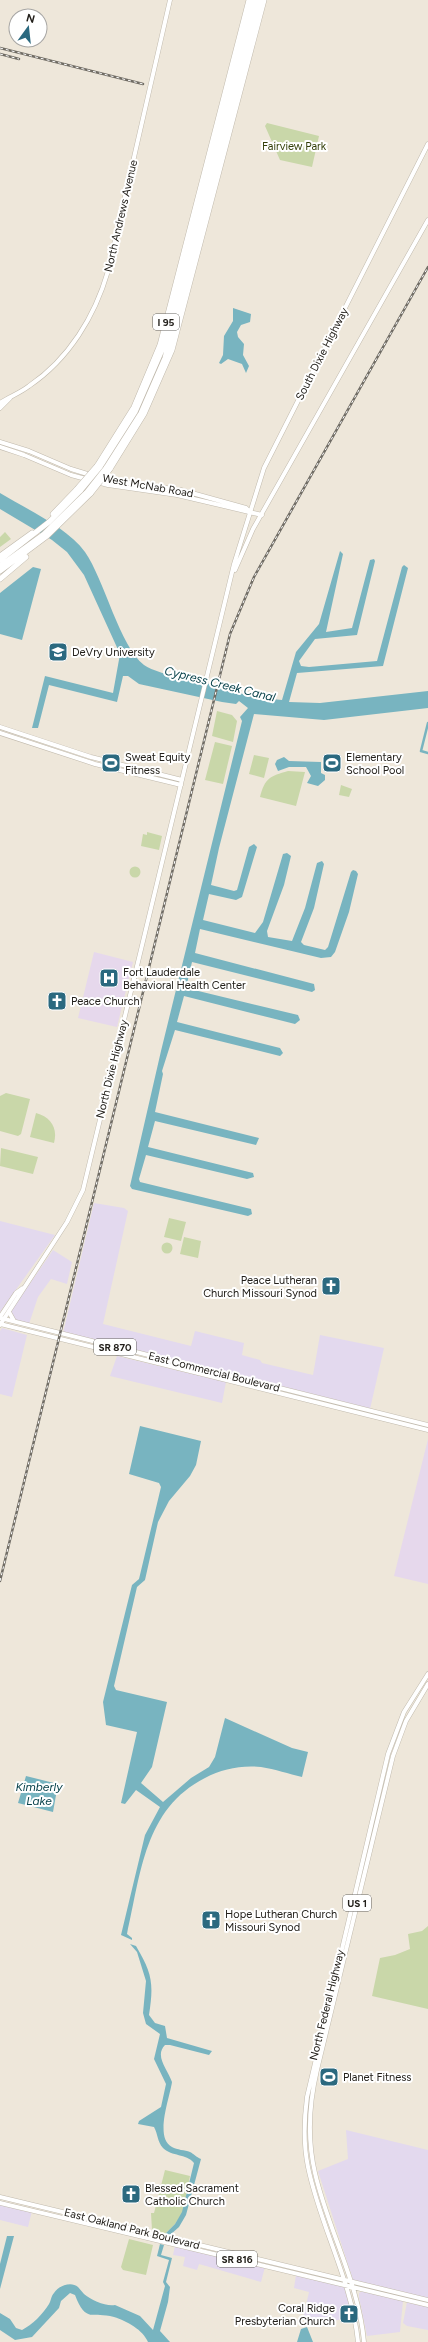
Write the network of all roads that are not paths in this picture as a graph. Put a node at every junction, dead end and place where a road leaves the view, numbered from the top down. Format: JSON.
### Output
{"nodes":[{"id":1,"x":170,"y":0,"type":"edge"},
{"id":2,"x":249,"y":0,"type":"edge"},
{"id":3,"x":254,"y":0,"type":"edge"},
{"id":4,"x":259,"y":0,"type":"edge"},
{"id":5,"x":264,"y":0,"type":"edge"},
{"id":6,"x":241,"y":50,"type":"junction"},
{"id":7,"x":227,"y":84,"type":"junction"},
{"id":8,"x":224,"y":135,"type":"junction"},
{"id":9,"x":428,"y":144,"type":"edge"},
{"id":10,"x":221,"y":167,"type":"junction"},
{"id":11,"x":428,"y":220,"type":"edge"},
{"id":12,"x":10,"y":398,"type":"junction"},
{"id":13,"x":0,"y":403,"type":"edge"},
{"id":14,"x":0,"y":408,"type":"edge"},
{"id":15,"x":0,"y":442,"type":"edge"},
{"id":16,"x":0,"y":447,"type":"edge"},
{"id":17,"x":103,"y":467,"type":"junction"},
{"id":18,"x":84,"y":491,"type":"junction"},
{"id":19,"x":250,"y":512,"type":"junction"},
{"id":20,"x":262,"y":515,"type":"junction"},
{"id":21,"x":56,"y":520,"type":"junction"},
{"id":22,"x":36,"y":537,"type":"junction"},
{"id":23,"x":0,"y":556,"type":"edge"},
{"id":24,"x":0,"y":560,"type":"edge"},
{"id":25,"x":0,"y":566,"type":"edge"},
{"id":26,"x":0,"y":571,"type":"edge"},
{"id":27,"x":234,"y":572,"type":"junction"},
{"id":28,"x":0,"y":579,"type":"edge"},
{"id":29,"x":202,"y":698,"type":"joint"},
{"id":30,"x":0,"y":727,"type":"edge"},
{"id":31,"x":0,"y":733,"type":"edge"},
{"id":32,"x":96,"y":759,"type":"junction"},
{"id":33,"x":83,"y":761,"type":"junction"},
{"id":34,"x":105,"y":761,"type":"junction"},
{"id":35,"x":95,"y":764,"type":"junction"},
{"id":36,"x":181,"y":784,"type":"junction"},
{"id":37,"x":24,"y":1287,"type":"junction"},
{"id":38,"x":9,"y":1312,"type":"junction"},
{"id":39,"x":1,"y":1318,"type":"edge"},
{"id":40,"x":16,"y":1322,"type":"junction"},
{"id":41,"x":0,"y":1324,"type":"edge"},
{"id":42,"x":117,"y":1347,"type":"junction"},
{"id":43,"x":99,"y":1349,"type":"junction"},
{"id":44,"x":171,"y":1361,"type":"junction"},
{"id":45,"x":180,"y":1363,"type":"junction"},
{"id":46,"x":164,"y":1365,"type":"junction"},
{"id":47,"x":172,"y":1367,"type":"junction"},
{"id":48,"x":428,"y":1425,"type":"edge"},
{"id":49,"x":428,"y":1430,"type":"edge"},
{"id":50,"x":428,"y":1674,"type":"edge"},
{"id":51,"x":428,"y":1684,"type":"edge"},
{"id":52,"x":378,"y":1795,"type":"junction"},
{"id":53,"x":382,"y":1801,"type":"junction"},
{"id":54,"x":362,"y":1859,"type":"junction"},
{"id":55,"x":366,"y":1869,"type":"junction"},
{"id":56,"x":353,"y":1896,"type":"junction"},
{"id":57,"x":357,"y":1905,"type":"junction"},
{"id":58,"x":348,"y":1920,"type":"junction"},
{"id":59,"x":347,"y":1948,"type":"junction"},
{"id":60,"x":321,"y":2029,"type":"junction"},
{"id":61,"x":325,"y":2036,"type":"junction"},
{"id":62,"x":319,"y":2038,"type":"junction"},
{"id":63,"x":323,"y":2046,"type":"junction"},
{"id":64,"x":308,"y":2087,"type":"junction"},
{"id":65,"x":312,"y":2095,"type":"junction"},
{"id":66,"x":0,"y":2197,"type":"edge"},
{"id":67,"x":0,"y":2202,"type":"edge"},
{"id":68,"x":109,"y":2223,"type":"junction"},
{"id":69,"x":324,"y":2223,"type":"junction"},
{"id":70,"x":114,"y":2224,"type":"junction"},
{"id":71,"x":102,"y":2227,"type":"junction"},
{"id":72,"x":107,"y":2228,"type":"junction"},
{"id":73,"x":332,"y":2228,"type":"junction"},
{"id":74,"x":326,"y":2230,"type":"junction"},
{"id":75,"x":173,"y":2238,"type":"junction"},
{"id":76,"x":337,"y":2242,"type":"junction"},
{"id":77,"x":169,"y":2243,"type":"junction"},
{"id":78,"x":193,"y":2244,"type":"junction"},
{"id":79,"x":189,"y":2247,"type":"junction"},
{"id":80,"x":302,"y":2269,"type":"junction"},
{"id":81,"x":297,"y":2273,"type":"junction"},
{"id":82,"x":343,"y":2279,"type":"junction"},
{"id":83,"x":350,"y":2281,"type":"junction"},
{"id":84,"x":345,"y":2285,"type":"junction"},
{"id":85,"x":352,"y":2287,"type":"junction"},
{"id":86,"x":362,"y":2289,"type":"junction"},
{"id":87,"x":356,"y":2299,"type":"junction"},
{"id":88,"x":428,"y":2300,"type":"edge"},
{"id":89,"x":428,"y":2304,"type":"edge"},
{"id":90,"x":358,"y":2342,"type":"edge"},
{"id":91,"x":364,"y":2342,"type":"edge"}],
"edges":[{"from":1,"to":12,"type":"main road","name":"North Andrews Avenue"},
{"from":2,"to":7,"type":"highway","number":"I 95"},
{"from":3,"to":6,"type":"highway"},
{"from":4,"to":8,"type":"highway"},
{"from":5,"to":10,"type":"highway","number":"I 95"},
{"from":6,"to":7,"type":"highway"},
{"from":6,"to":17,"type":"highway"},
{"from":7,"to":17,"type":"highway","number":"I 95"},
{"from":8,"to":10,"type":"highway"},
{"from":8,"to":17,"type":"highway"},
{"from":9,"to":19,"type":"main road","name":"South Dixie Highway"},
{"from":10,"to":17,"type":"highway","number":"I 95"},
{"from":11,"to":20,"type":"main road","name":"South Dixie Highway"},
{"from":12,"to":13,"type":"main road","name":"North Andrews Avenue"},
{"from":12,"to":14,"type":"main road","name":"North Andrews Avenue"},
{"from":15,"to":19,"type":"main road","name":"West McNab Road"},
{"from":16,"to":19,"type":"main road","name":"West McNab Road"},
{"from":17,"to":18,"type":"highway","number":"I 95","bridge":true},
{"from":17,"to":18,"type":"highway","number":"I 95","bridge":true},
{"from":18,"to":21,"type":"highway","number":"I 95"},
{"from":18,"to":21,"type":"highway","number":"I 95"},
{"from":19,"to":20,"type":"main road","name":"West McNab Road"},
{"from":19,"to":27,"type":"main road","name":"South Dixie Highway"},
{"from":20,"to":27,"type":"main road","name":"South Dixie Highway"},
{"from":21,"to":22,"type":"highway","number":"I 95"},
{"from":21,"to":22,"type":"highway","number":"I 95"},
{"from":22,"to":23,"type":"highway","number":"I 95"},
{"from":22,"to":24,"type":"highway"},
{"from":22,"to":25,"type":"highway"},
{"from":22,"to":26,"type":"highway","number":"I 95"},
{"from":22,"to":28,"type":"highway"},
{"from":27,"to":29,"type":"main road","name":"South Dixie Highway"},
{"from":29,"to":36,"type":"main road","name":"North Dixie Highway"},
{"from":30,"to":32,"type":"main road"},
{"from":31,"to":33,"type":"main road"},
{"from":32,"to":33,"type":"main road"},
{"from":32,"to":34,"type":"main road"},
{"from":33,"to":35,"type":"main road"},
{"from":34,"to":35,"type":"main road"},
{"from":34,"to":36,"type":"main road"},
{"from":35,"to":36,"type":"main road"},
{"from":36,"to":37,"type":"main road","name":"North Dixie Highway"},
{"from":37,"to":38,"type":"main road","name":"North Dixie Highway"},
{"from":37,"to":39,"type":"main road","name":"North Dixie Highway"},
{"from":38,"to":39,"type":"main road","name":"North Dixie Highway"},
{"from":38,"to":40,"type":"main road"},
{"from":39,"to":40,"type":"main road","name":"East Commercial Boulevard","number":"SR 870"},
{"from":39,"to":41,"type":"main road","name":"North Dixie Highway"},
{"from":40,"to":42,"type":"main road","name":"East Commercial Boulevard","number":"SR 870"},
{"from":41,"to":43,"type":"main road","name":"East Commercial Boulevard","number":"SR 870"},
{"from":42,"to":43,"type":"main road"},
{"from":42,"to":44,"type":"main road","name":"East Commercial Boulevard","number":"SR 870"},
{"from":43,"to":46,"type":"main road","name":"East Commercial Boulevard","number":"SR 870"},
{"from":44,"to":45,"type":"main road","name":"East Commercial Boulevard","number":"SR 870"},
{"from":44,"to":46,"type":"main road"},
{"from":45,"to":47,"type":"main road"},
{"from":45,"to":48,"type":"main road","name":"East Commercial Boulevard","number":"SR 870"},
{"from":46,"to":47,"type":"main road","name":"East Commercial Boulevard","number":"SR 870"},
{"from":47,"to":49,"type":"main road","name":"East Commercial Boulevard","number":"SR 870"},
{"from":50,"to":52,"type":"main road","name":"North Federal Highway","number":"US 1"},
{"from":51,"to":53,"type":"main road","name":"North Federal Highway","number":"US 1"},
{"from":52,"to":53,"type":"main road"},
{"from":52,"to":54,"type":"main road","name":"North Federal Highway","number":"US 1"},
{"from":53,"to":55,"type":"main road","name":"North Federal Highway","number":"US 1"},
{"from":54,"to":55,"type":"main road"},
{"from":54,"to":56,"type":"main road","name":"North Federal Highway","number":"US 1"},
{"from":55,"to":57,"type":"main road","name":"North Federal Highway","number":"US 1"},
{"from":56,"to":57,"type":"main road"},
{"from":56,"to":58,"type":"main road","name":"North Federal Highway","number":"US 1"},
{"from":57,"to":59,"type":"main road","name":"North Federal Highway","number":"US 1"},
{"from":58,"to":59,"type":"main road"},
{"from":58,"to":60,"type":"main road","name":"North Federal Highway","number":"US 1"},
{"from":59,"to":61,"type":"main road","name":"North Federal Highway","number":"US 1"},
{"from":60,"to":61,"type":"main road"},
{"from":60,"to":62,"type":"main road","name":"North Federal Highway","number":"US 1"},
{"from":61,"to":63,"type":"main road","name":"North Federal Highway","number":"US 1"},
{"from":62,"to":63,"type":"main road"},
{"from":62,"to":64,"type":"main road","name":"North Federal Highway","number":"US 1"},
{"from":63,"to":65,"type":"main road","name":"North Federal Highway","number":"US 1"},
{"from":64,"to":65,"type":"main road"},
{"from":64,"to":69,"type":"main road","name":"North Federal Highway","number":"US 1"},
{"from":65,"to":73,"type":"main road","name":"North Federal Highway","number":"US 1"},
{"from":66,"to":68,"type":"main road","name":"East Oakland Park Boulevard","number":"SR 816"},
{"from":67,"to":71,"type":"main road","name":"East Oakland Park Boulevard","number":"SR 816"},
{"from":68,"to":70,"type":"main road","name":"East Oakland Park Boulevard","number":"SR 816"},
{"from":68,"to":71,"type":"main road"},
{"from":69,"to":73,"type":"main road"},
{"from":69,"to":74,"type":"main road","name":"North Federal Highway","number":"US 1"},
{"from":70,"to":72,"type":"main road"},
{"from":70,"to":75,"type":"main road","name":"East Oakland Park Boulevard","number":"SR 816"},
{"from":71,"to":72,"type":"main road","name":"East Oakland Park Boulevard","number":"SR 816"},
{"from":72,"to":77,"type":"main road","name":"East Oakland Park Boulevard","number":"SR 816"},
{"from":73,"to":76,"type":"main road","name":"North Federal Highway","number":"US 1"},
{"from":74,"to":76,"type":"main road"},
{"from":74,"to":82,"type":"main road","name":"North Federal Highway","number":"US 1"},
{"from":75,"to":77,"type":"main road"},
{"from":75,"to":78,"type":"main road","name":"East Oakland Park Boulevard","number":"SR 816"},
{"from":76,"to":83,"type":"main road","name":"North Federal Highway","number":"US 1"},
{"from":77,"to":79,"type":"main road","name":"East Oakland Park Boulevard","number":"SR 816"},
{"from":78,"to":79,"type":"main road"},
{"from":78,"to":80,"type":"main road","name":"East Oakland Park Boulevard","number":"SR 816"},
{"from":79,"to":81,"type":"main road","name":"East Oakland Park Boulevard","number":"SR 816"},
{"from":80,"to":81,"type":"main road"},
{"from":80,"to":82,"type":"main road","name":"East Oakland Park Boulevard","number":"SR 816"},
{"from":81,"to":84,"type":"main road","name":"East Oakland Park Boulevard","number":"SR 816"},
{"from":82,"to":83,"type":"main road","name":"East Oakland Park Boulevard","number":"SR 816"},
{"from":82,"to":84,"type":"main road","name":"North Federal Highway","number":"US 1"},
{"from":83,"to":85,"type":"main road","name":"North Federal Highway","number":"US 1"},
{"from":83,"to":88,"type":"main road","name":"East Oakland Park Boulevard","number":"SR 816"},
{"from":84,"to":85,"type":"main road","name":"East Oakland Park Boulevard","number":"SR 816"},
{"from":84,"to":90,"type":"main road","name":"North Federal Highway","number":"US 1"},
{"from":85,"to":86,"type":"main road","name":"East Oakland Park Boulevard","number":"SR 816"},
{"from":85,"to":87,"type":"main road","name":"North Federal Highway","number":"US 1"},
{"from":86,"to":87,"type":"main road"},
{"from":86,"to":89,"type":"main road","name":"East Oakland Park Boulevard","number":"SR 816"},
{"from":87,"to":91,"type":"main road","name":"North Federal Highway","number":"US 1"}]}
